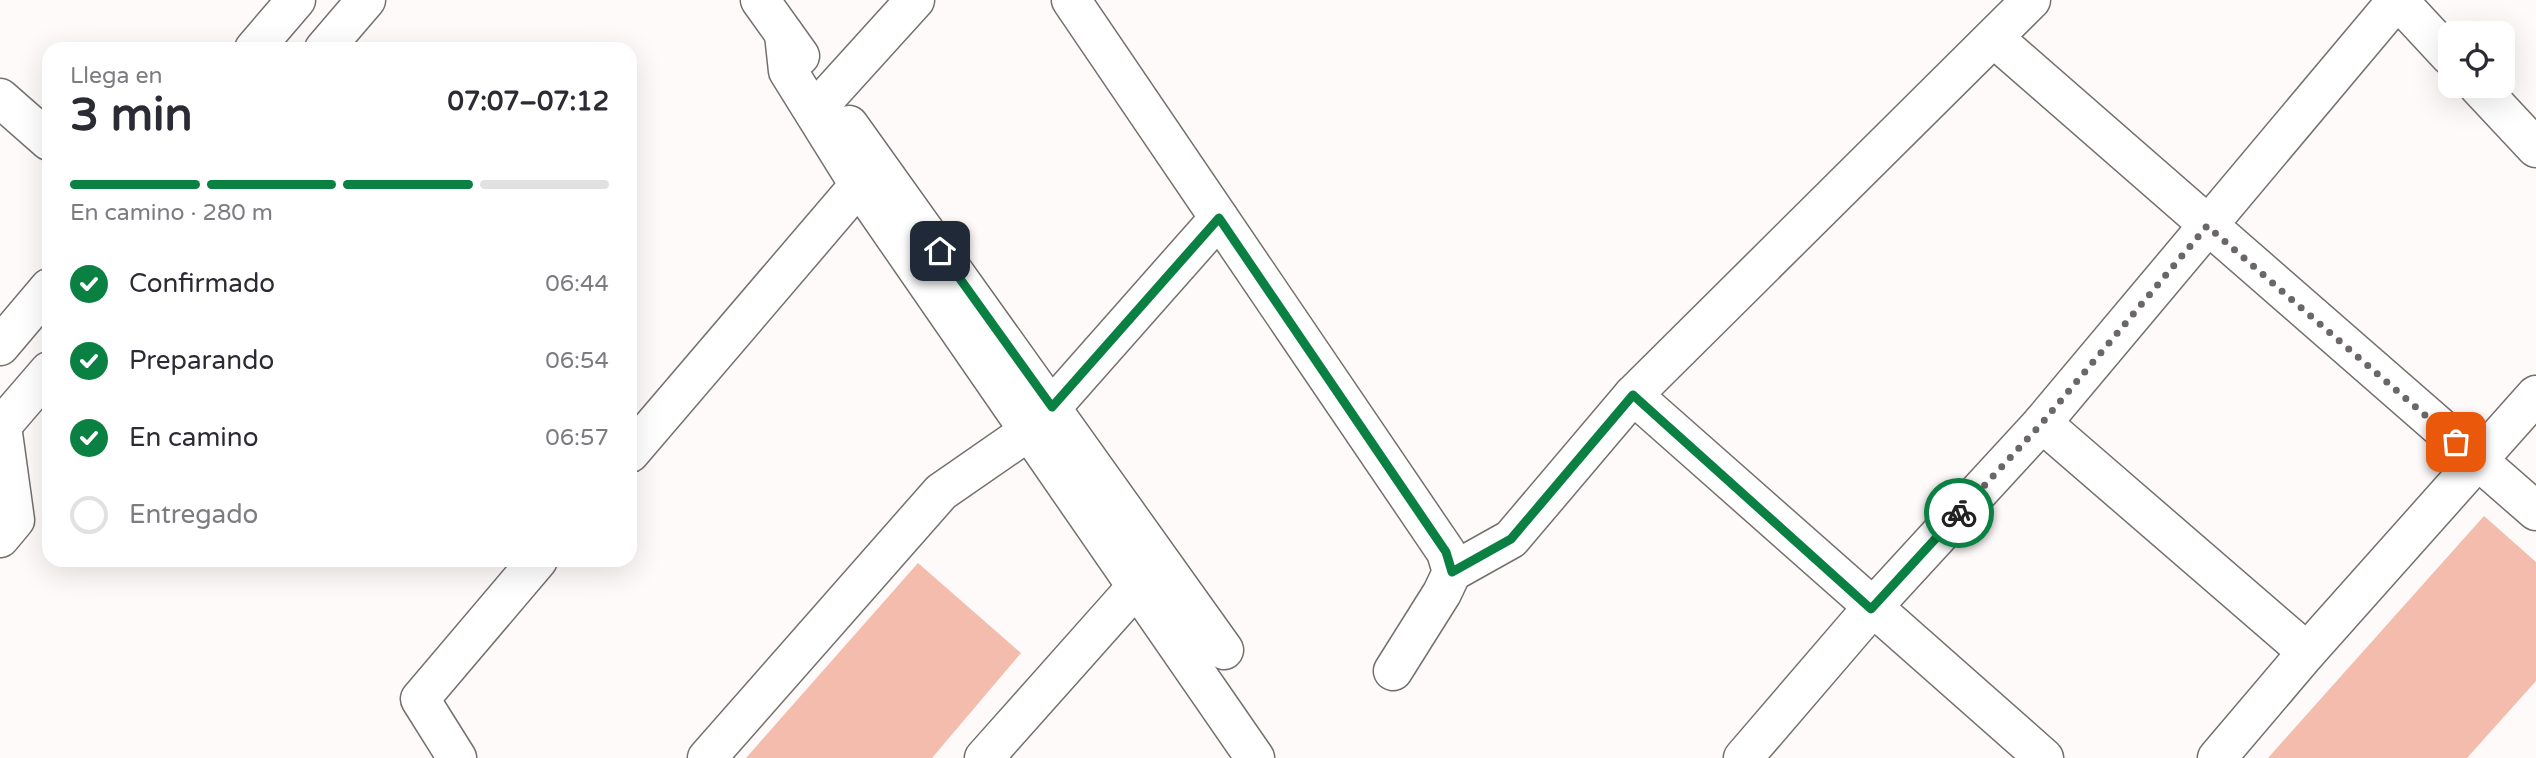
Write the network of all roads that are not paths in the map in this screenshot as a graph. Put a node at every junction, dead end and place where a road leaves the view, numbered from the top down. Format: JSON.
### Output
{"nodes":[{"id":1,"x":296,"y":0,"type":"edge"},
{"id":2,"x":366,"y":0,"type":"edge"},
{"id":3,"x":760,"y":0,"type":"edge"},
{"id":4,"x":915,"y":0,"type":"edge"},
{"id":5,"x":1071,"y":0,"type":"edge"},
{"id":6,"x":2031,"y":0,"type":"edge"},
{"id":7,"x":2397,"y":0,"type":"edge"},
{"id":8,"x":784,"y":34,"type":"junction"},
{"id":9,"x":1995,"y":39,"type":"junction"},
{"id":10,"x":260,"y":42,"type":"edge"},
{"id":11,"x":330,"y":42,"type":"edge"},
{"id":12,"x":2438,"y":43,"type":"edge"},
{"id":13,"x":828,"y":96,"type":"junction"},
{"id":14,"x":0,"y":98,"type":"edge"},
{"id":15,"x":2489,"y":98,"type":"edge"},
{"id":16,"x":42,"y":135,"type":"edge"},
{"id":17,"x":2536,"y":148,"type":"edge"},
{"id":18,"x":859,"y":185,"type":"junction"},
{"id":19,"x":1219,"y":218,"type":"junction"},
{"id":20,"x":2207,"y":226,"type":"junction"},
{"id":21,"x":42,"y":296,"type":"edge"},
{"id":22,"x":0,"y":346,"type":"edge"},
{"id":23,"x":42,"y":379,"type":"edge"},
{"id":24,"x":1633,"y":395,"type":"junction"},
{"id":25,"x":2536,"y":395,"type":"edge"},
{"id":26,"x":1040,"y":419,"type":"junction"},
{"id":27,"x":2042,"y":423,"type":"junction"},
{"id":28,"x":1,"y":427,"type":"edge"},
{"id":29,"x":637,"y":445,"type":"edge"},
{"id":30,"x":2476,"y":460,"type":"junction"},
{"id":31,"x":2536,"y":511,"type":"edge"},
{"id":32,"x":0,"y":538,"type":"edge"},
{"id":33,"x":532,"y":567,"type":"edge"},
{"id":34,"x":1452,"y":572,"type":"junction"},
{"id":35,"x":1137,"y":586,"type":"junction"},
{"id":36,"x":1871,"y":609,"type":"junction"},
{"id":37,"x":1224,"y":650,"type":"dead end"},
{"id":38,"x":2306,"y":652,"type":"junction"},
{"id":39,"x":1393,"y":671,"type":"dead end"},
{"id":40,"x":457,"y":758,"type":"edge"},
{"id":41,"x":707,"y":758,"type":"edge"},
{"id":42,"x":984,"y":758,"type":"edge"},
{"id":43,"x":1255,"y":758,"type":"edge"},
{"id":44,"x":1743,"y":758,"type":"edge"},
{"id":45,"x":2044,"y":758,"type":"edge"},
{"id":46,"x":2217,"y":758,"type":"edge"}],
"edges":[{"from":1,"to":10,"type":"main road"},
{"from":2,"to":11,"type":"main road"},
{"from":3,"to":8,"type":"main road"},
{"from":4,"to":13,"type":"main road"},
{"from":5,"to":19,"type":"main road"},
{"from":6,"to":9,"type":"main road"},
{"from":7,"to":12,"type":"main road"},
{"from":7,"to":20,"type":"main road"},
{"from":8,"to":13,"type":"main road"},
{"from":8,"to":18,"type":"main road"},
{"from":9,"to":20,"type":"main road"},
{"from":9,"to":24,"type":"main road"},
{"from":13,"to":26,"type":"main road"},
{"from":14,"to":16,"type":"main road"},
{"from":15,"to":17,"type":"main road"},
{"from":18,"to":26,"type":"main road"},
{"from":18,"to":29,"type":"main road"},
{"from":19,"to":26,"type":"main road"},
{"from":19,"to":34,"type":"main road"},
{"from":20,"to":27,"type":"main road"},
{"from":20,"to":30,"type":"main road"},
{"from":21,"to":22,"type":"main road"},
{"from":23,"to":28,"type":"main road"},
{"from":24,"to":34,"type":"main road"},
{"from":24,"to":36,"type":"main road"},
{"from":25,"to":30,"type":"main road"},
{"from":26,"to":35,"type":"main road"},
{"from":26,"to":37,"type":"main road"},
{"from":26,"to":41,"type":"main road"},
{"from":27,"to":36,"type":"main road"},
{"from":27,"to":38,"type":"main road"},
{"from":28,"to":32,"type":"main road"},
{"from":30,"to":31,"type":"main road"},
{"from":30,"to":38,"type":"main road"},
{"from":33,"to":40,"type":"main road"},
{"from":34,"to":39,"type":"main road"},
{"from":35,"to":42,"type":"main road"},
{"from":35,"to":43,"type":"main road"},
{"from":36,"to":44,"type":"main road"},
{"from":36,"to":45,"type":"main road"},
{"from":38,"to":46,"type":"main road"}]}
